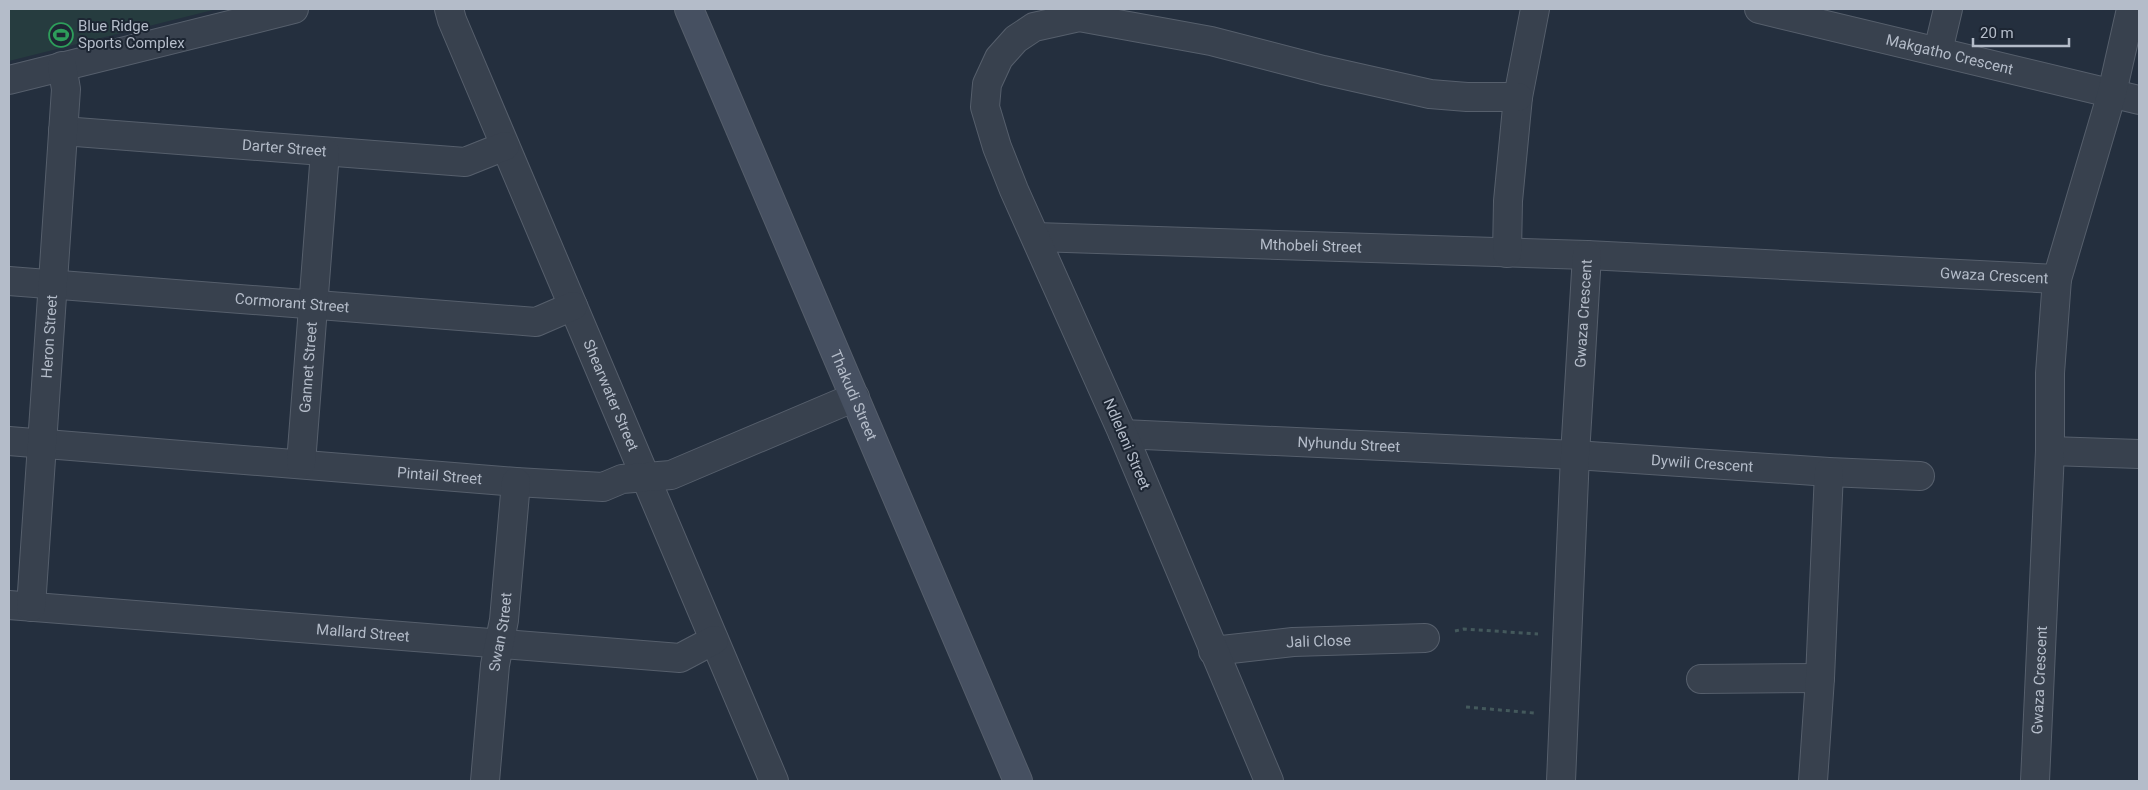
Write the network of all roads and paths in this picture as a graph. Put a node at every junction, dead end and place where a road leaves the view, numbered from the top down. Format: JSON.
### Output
{"nodes":[{"id":1,"x":294,"y":9,"type":"edge"},
{"id":2,"x":449,"y":9,"type":"edge"},
{"id":3,"x":690,"y":9,"type":"edge"},
{"id":4,"x":1535,"y":9,"type":"edge"},
{"id":5,"x":1759,"y":9,"type":"edge"},
{"id":6,"x":1948,"y":9,"type":"edge"},
{"id":7,"x":2131,"y":9,"type":"edge"},
{"id":8,"x":1938,"y":52,"type":"junction"},
{"id":9,"x":62,"y":66,"type":"junction"},
{"id":10,"x":9,"y":80,"type":"edge"},
{"id":11,"x":2112,"y":93,"type":"junction"},
{"id":12,"x":1518,"y":97,"type":"junction"},
{"id":13,"x":2139,"y":100,"type":"edge"},
{"id":14,"x":63,"y":131,"type":"junction"},
{"id":15,"x":505,"y":146,"type":"junction"},
{"id":16,"x":325,"y":152,"type":"junction"},
{"id":17,"x":1036,"y":237,"type":"junction"},
{"id":18,"x":1507,"y":253,"type":"junction"},
{"id":19,"x":1587,"y":255,"type":"junction"},
{"id":20,"x":2057,"y":279,"type":"junction"},
{"id":21,"x":9,"y":281,"type":"edge"},
{"id":22,"x":53,"y":285,"type":"junction"},
{"id":23,"x":313,"y":305,"type":"junction"},
{"id":24,"x":573,"y":306,"type":"junction"},
{"id":25,"x":855,"y":397,"type":"junction"},
{"id":26,"x":1123,"y":434,"type":"junction"},
{"id":27,"x":9,"y":441,"type":"edge"},
{"id":28,"x":42,"y":443,"type":"junction"},
{"id":29,"x":2050,"y":451,"type":"junction"},
{"id":30,"x":2139,"y":454,"type":"edge"},
{"id":31,"x":1575,"y":455,"type":"junction"},
{"id":32,"x":301,"y":463,"type":"junction"},
{"id":33,"x":1828,"y":472,"type":"junction"},
{"id":34,"x":1920,"y":476,"type":"dead end"},
{"id":35,"x":645,"y":478,"type":"junction"},
{"id":36,"x":516,"y":482,"type":"junction"},
{"id":37,"x":20,"y":606,"type":"edge"},
{"id":38,"x":1569,"y":636,"type":"junction"},
{"id":39,"x":1426,"y":638,"type":"joint"},
{"id":40,"x":714,"y":640,"type":"junction"},
{"id":41,"x":499,"y":643,"type":"junction"},
{"id":42,"x":1213,"y":652,"type":"junction"},
{"id":43,"x":1701,"y":678,"type":"dead end"},
{"id":44,"x":1820,"y":678,"type":"junction"},
{"id":45,"x":1466,"y":707,"type":"dead end"},
{"id":46,"x":1565,"y":716,"type":"junction"},
{"id":47,"x":485,"y":781,"type":"edge"},
{"id":48,"x":774,"y":781,"type":"edge"},
{"id":49,"x":1018,"y":781,"type":"edge"},
{"id":50,"x":1269,"y":781,"type":"edge"},
{"id":51,"x":1561,"y":781,"type":"edge"},
{"id":52,"x":1813,"y":781,"type":"edge"},
{"id":53,"x":2035,"y":781,"type":"edge"}],
"edges":[{"from":1,"to":9,"type":"street"},
{"from":2,"to":15,"type":"street","name":"Shearwater Street"},
{"from":3,"to":25,"type":"street","name":"Thakudi Street"},
{"from":4,"to":12,"type":"street"},
{"from":5,"to":8,"type":"street","name":"Makgatho Crescent"},
{"from":6,"to":8,"type":"street"},
{"from":7,"to":11,"type":"street","name":"Gwaza Crescent"},
{"from":8,"to":11,"type":"street","name":"Makgatho Crescent"},
{"from":9,"to":10,"type":"street"},
{"from":9,"to":14,"type":"street","name":"Heron Street"},
{"from":11,"to":13,"type":"street","name":"Makgatho Crescent"},
{"from":11,"to":20,"type":"street","name":"Gwaza Crescent"},
{"from":12,"to":17,"type":"street","name":"Ndleleni Street"},
{"from":12,"to":18,"type":"street"},
{"from":14,"to":16,"type":"street","name":"Darter Street"},
{"from":14,"to":22,"type":"street","name":"Heron Street"},
{"from":15,"to":16,"type":"street","name":"Darter Street"},
{"from":15,"to":24,"type":"street","name":"Shearwater Street"},
{"from":16,"to":23,"type":"street","name":"Gannet Street"},
{"from":17,"to":18,"type":"street","name":"Mthobeli Street"},
{"from":17,"to":26,"type":"street","name":"Ndleleni Street"},
{"from":18,"to":19,"type":"street","name":"Mthobeli Street"},
{"from":19,"to":20,"type":"street","name":"Gwaza Crescent"},
{"from":19,"to":31,"type":"street","name":"Gwaza Crescent"},
{"from":20,"to":29,"type":"street","name":"Gwaza Crescent"},
{"from":21,"to":22,"type":"street","name":"Cormorant Street"},
{"from":22,"to":23,"type":"street","name":"Cormorant Street"},
{"from":22,"to":28,"type":"street","name":"Heron Street"},
{"from":23,"to":24,"type":"street","name":"Cormorant Street"},
{"from":23,"to":32,"type":"street","name":"Gannet Street"},
{"from":24,"to":35,"type":"street","name":"Shearwater Street"},
{"from":25,"to":35,"type":"street","name":"Pintail Street"},
{"from":25,"to":49,"type":"street","name":"Thakudi Street"},
{"from":26,"to":31,"type":"street","name":"Nyhundu Street"},
{"from":26,"to":42,"type":"street","name":"Ndleleni Street"},
{"from":27,"to":28,"type":"street","name":"Pintail Street"},
{"from":28,"to":32,"type":"street","name":"Pintail Street"},
{"from":28,"to":37,"type":"street","name":"Heron Street"},
{"from":29,"to":30,"type":"street"},
{"from":29,"to":53,"type":"street","name":"Gwaza Crescent"},
{"from":31,"to":33,"type":"street","name":"Dywili Crescent"},
{"from":31,"to":38,"type":"street","name":"Gwaza Crescent"},
{"from":32,"to":36,"type":"street","name":"Pintail Street"},
{"from":33,"to":34,"type":"street","name":"Dywili Crescent"},
{"from":33,"to":44,"type":"street"},
{"from":35,"to":36,"type":"street","name":"Pintail Street"},
{"from":35,"to":40,"type":"street","name":"Shearwater Street"},
{"from":36,"to":41,"type":"street","name":"Swan Street"},
{"from":37,"to":41,"type":"street","name":"Mallard Street"},
{"from":38,"to":39,"type":"path"},
{"from":38,"to":46,"type":"street","name":"Gwaza Crescent"},
{"from":39,"to":42,"type":"street","name":"Jali Close"},
{"from":40,"to":41,"type":"street","name":"Mallard Street"},
{"from":40,"to":48,"type":"street","name":"Shearwater Street"},
{"from":41,"to":47,"type":"street","name":"Swan Street"},
{"from":42,"to":50,"type":"street","name":"Ndleleni Street"},
{"from":43,"to":44,"type":"street"},
{"from":44,"to":52,"type":"street"},
{"from":45,"to":46,"type":"path"},
{"from":46,"to":51,"type":"street","name":"Gwaza Crescent"}]}
